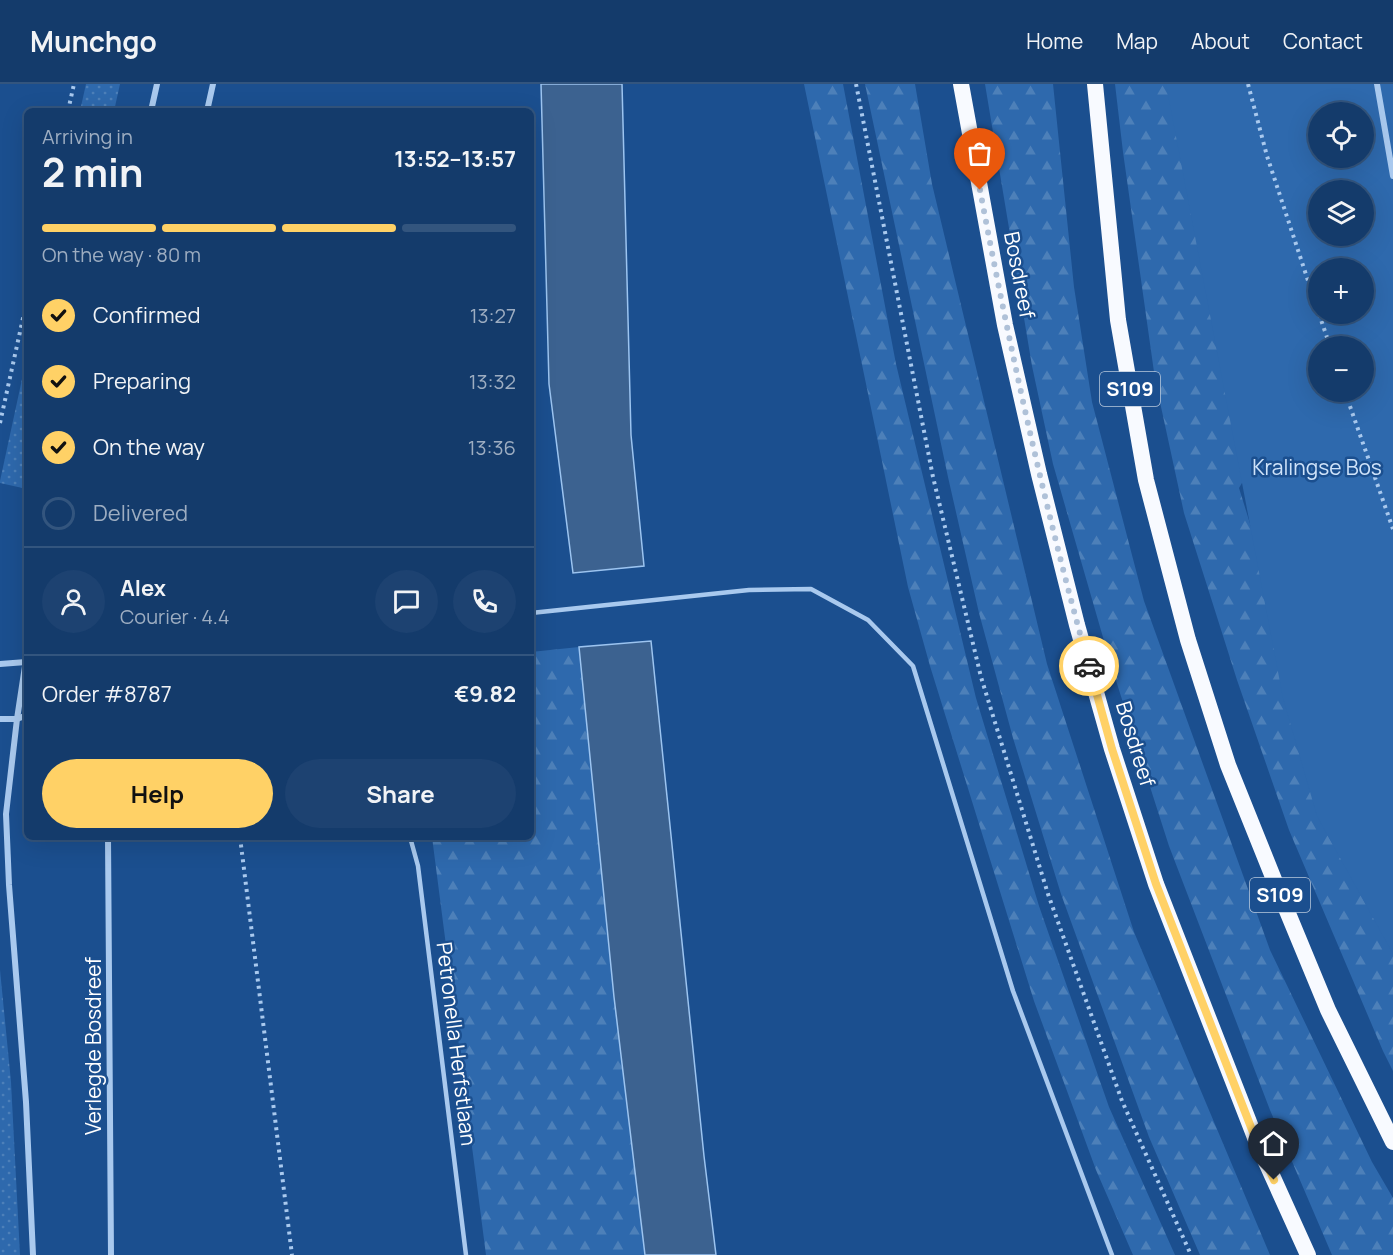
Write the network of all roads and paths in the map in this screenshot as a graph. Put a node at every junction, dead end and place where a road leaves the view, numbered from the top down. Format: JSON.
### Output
{"nodes":[{"id":1,"x":74,"y":84,"type":"edge"},
{"id":2,"x":157,"y":84,"type":"edge"},
{"id":3,"x":213,"y":84,"type":"edge"},
{"id":4,"x":856,"y":84,"type":"edge"},
{"id":5,"x":961,"y":84,"type":"edge"},
{"id":6,"x":1095,"y":84,"type":"edge"},
{"id":7,"x":1248,"y":84,"type":"edge"},
{"id":8,"x":1377,"y":84,"type":"edge"},
{"id":9,"x":69,"y":108,"type":"edge"},
{"id":10,"x":152,"y":108,"type":"edge"},
{"id":11,"x":208,"y":108,"type":"edge"},
{"id":12,"x":1393,"y":177,"type":"edge"},
{"id":13,"x":1308,"y":279,"type":"edge"},
{"id":14,"x":24,"y":314,"type":"edge"},
{"id":15,"x":1349,"y":402,"type":"edge"},
{"id":16,"x":0,"y":423,"type":"edge"},
{"id":17,"x":1393,"y":529,"type":"edge"},
{"id":18,"x":534,"y":613,"type":"edge"},
{"id":19,"x":24,"y":662,"type":"edge"},
{"id":20,"x":0,"y":664,"type":"edge"},
{"id":21,"x":24,"y":675,"type":"edge"},
{"id":22,"x":24,"y":716,"type":"edge"},
{"id":23,"x":0,"y":719,"type":"edge"},
{"id":24,"x":17,"y":719,"type":"junction"},
{"id":25,"x":108,"y":840,"type":"edge"},
{"id":26,"x":240,"y":840,"type":"edge"},
{"id":27,"x":411,"y":840,"type":"edge"},
{"id":28,"x":1393,"y":1142,"type":"edge"},
{"id":29,"x":33,"y":1255,"type":"edge"},
{"id":30,"x":111,"y":1255,"type":"edge"},
{"id":31,"x":292,"y":1255,"type":"edge"},
{"id":32,"x":466,"y":1255,"type":"edge"},
{"id":33,"x":1112,"y":1255,"type":"edge"},
{"id":34,"x":1191,"y":1255,"type":"edge"},
{"id":35,"x":1308,"y":1255,"type":"edge"}],
"edges":[{"from":1,"to":9,"type":"path"},
{"from":2,"to":10,"type":"street"},
{"from":3,"to":11,"type":"street"},
{"from":4,"to":34,"type":"path"},
{"from":5,"to":35,"type":"highway","name":"Bosdreef"},
{"from":6,"to":28,"type":"highway","number":"S109"},
{"from":7,"to":13,"type":"path"},
{"from":8,"to":12,"type":"street"},
{"from":14,"to":16,"type":"path"},
{"from":15,"to":17,"type":"path"},
{"from":18,"to":33,"type":"lane"},
{"from":19,"to":20,"type":"street"},
{"from":21,"to":24,"type":"street"},
{"from":22,"to":24,"type":"street"},
{"from":23,"to":24,"type":"street"},
{"from":24,"to":29,"type":"street"},
{"from":25,"to":30,"type":"street","name":"Verlegde Bosdreef"},
{"from":26,"to":31,"type":"path"},
{"from":27,"to":32,"type":"lane","name":"Petronella Herfstlaan"}]}
